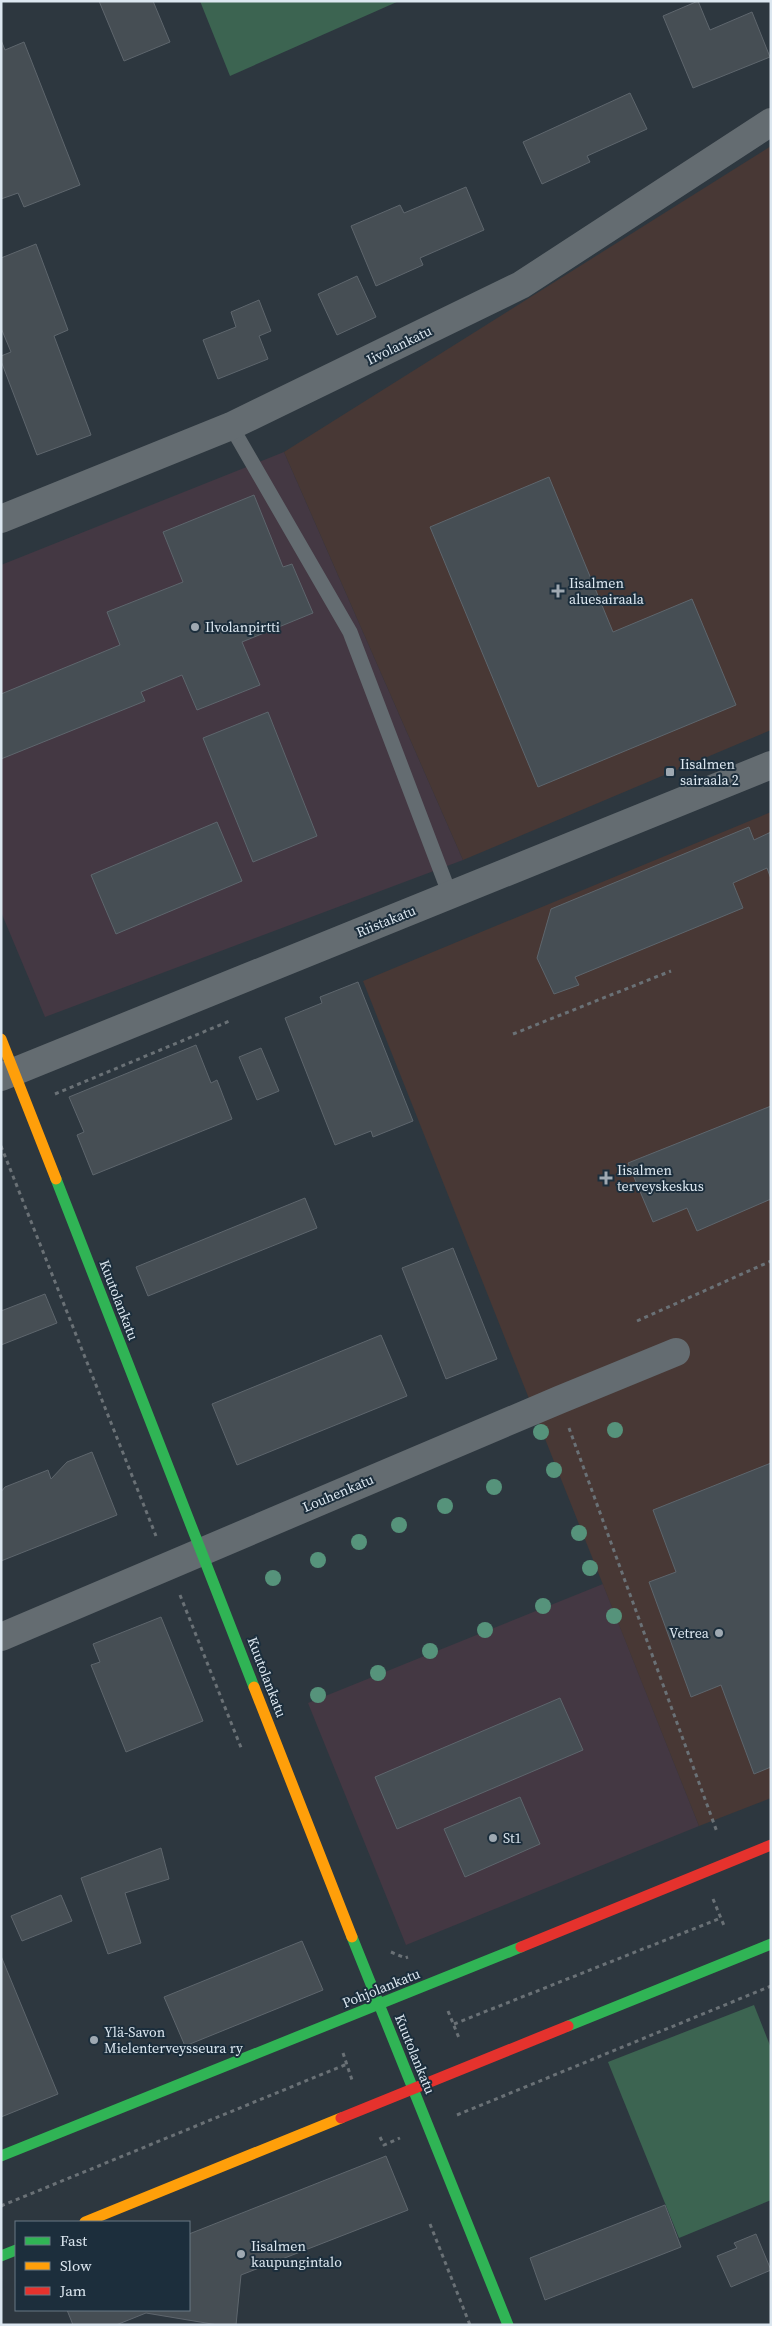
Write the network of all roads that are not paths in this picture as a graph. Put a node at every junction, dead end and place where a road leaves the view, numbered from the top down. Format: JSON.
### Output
{"nodes":[{"id":1,"x":771,"y":122,"type":"edge"},
{"id":2,"x":231,"y":426,"type":"junction"},
{"id":3,"x":1,"y":518,"type":"edge"},
{"id":4,"x":771,"y":765,"type":"edge"},
{"id":5,"x":450,"y":895,"type":"junction"},
{"id":6,"x":1,"y":1039,"type":"edge"},
{"id":7,"x":7,"y":1075,"type":"edge"},
{"id":8,"x":676,"y":1352,"type":"dead end"},
{"id":9,"x":202,"y":1551,"type":"junction"},
{"id":10,"x":1,"y":1637,"type":"edge"},
{"id":11,"x":771,"y":1845,"type":"edge"},
{"id":12,"x":771,"y":1944,"type":"edge"},
{"id":13,"x":379,"y":2005,"type":"junction"},
{"id":14,"x":414,"y":2090,"type":"junction"},
{"id":15,"x":1,"y":2156,"type":"edge"},
{"id":16,"x":87,"y":2221,"type":"edge"},
{"id":17,"x":15,"y":2250,"type":"edge"},
{"id":18,"x":1,"y":2256,"type":"edge"},
{"id":19,"x":508,"y":2325,"type":"edge"}],
"edges":[{"from":1,"to":2,"type":"street","name":"Iivolankatu"},
{"from":2,"to":3,"type":"street","name":"Iivolankatu"},
{"from":2,"to":5,"type":"lane"},
{"from":4,"to":5,"type":"street","name":"Riistakatu"},
{"from":5,"to":7,"type":"street","name":"Riistakatu"},
{"from":6,"to":7,"type":"main road","name":"Kuutolankatu"},
{"from":7,"to":9,"type":"main road","name":"Kuutolankatu"},
{"from":8,"to":9,"type":"street","name":"Louhenkatu"},
{"from":9,"to":10,"type":"street","name":"Louhenkatu"},
{"from":9,"to":13,"type":"main road","name":"Kuutolankatu"},
{"from":11,"to":13,"type":"main road","name":"Pohjolankatu"},
{"from":12,"to":14,"type":"main road"},
{"from":13,"to":14,"type":"main road","name":"Kuutolankatu"},
{"from":13,"to":15,"type":"main road","name":"Pohjolankatu"},
{"from":14,"to":16,"type":"main road"},
{"from":14,"to":19,"type":"main road","name":"Kuutolankatu"},
{"from":17,"to":18,"type":"main road"}]}
